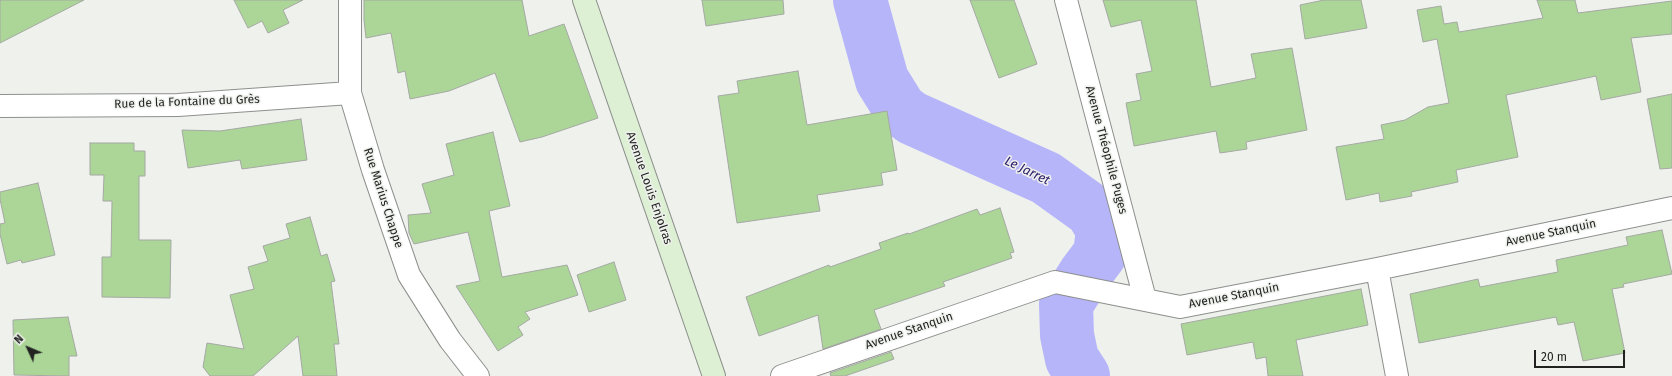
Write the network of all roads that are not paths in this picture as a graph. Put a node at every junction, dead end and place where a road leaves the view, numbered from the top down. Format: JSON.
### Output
{"nodes":[{"id":1,"x":350,"y":0,"type":"edge"},
{"id":2,"x":584,"y":0,"type":"edge"},
{"id":3,"x":1066,"y":0,"type":"edge"},
{"id":4,"x":350,"y":93,"type":"junction"},
{"id":5,"x":0,"y":106,"type":"edge"},
{"id":6,"x":1672,"y":208,"type":"edge"},
{"id":7,"x":1377,"y":269,"type":"junction"},
{"id":8,"x":1145,"y":300,"type":"junction"},
{"id":9,"x":478,"y":376,"type":"edge"},
{"id":10,"x":714,"y":376,"type":"edge"},
{"id":11,"x":782,"y":376,"type":"edge"},
{"id":12,"x":1397,"y":376,"type":"edge"}],
"edges":[{"from":1,"to":4,"type":"street","name":"Rue Marius Chappe"},
{"from":2,"to":10,"type":"main road","name":"Avenue Louis Enjolras"},
{"from":3,"to":8,"type":"street","name":"Avenue Théophile Puges"},
{"from":4,"to":5,"type":"street","name":"Rue de la Fontaine du Grès"},
{"from":4,"to":9,"type":"street","name":"Rue Marius Chappe"},
{"from":6,"to":7,"type":"street","name":"Avenue Stanquin"},
{"from":7,"to":8,"type":"street","name":"Avenue Stanquin"},
{"from":7,"to":12,"type":"street"},
{"from":8,"to":11,"type":"street","name":"Avenue Stanquin"}]}
